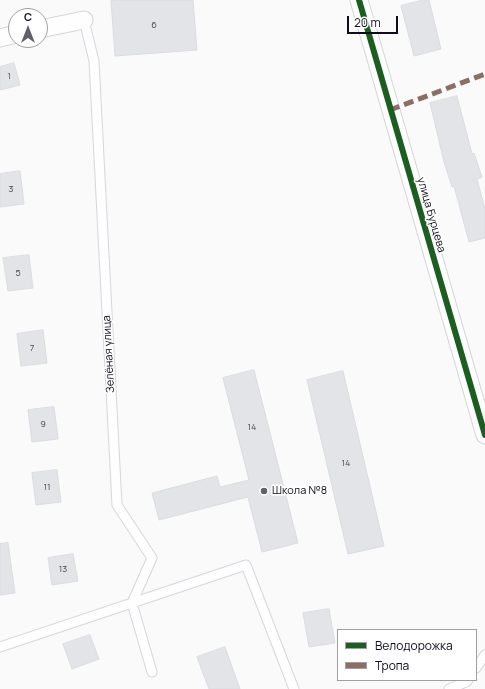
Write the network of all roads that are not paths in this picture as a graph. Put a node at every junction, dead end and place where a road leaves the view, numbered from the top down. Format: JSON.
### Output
{"nodes":[{"id":1,"x":359,"y":0,"type":"edge"},
{"id":2,"x":84,"y":20,"type":"joint"},
{"id":3,"x":48,"y":27,"type":"edge"},
{"id":4,"x":485,"y":435,"type":"edge"},
{"id":5,"x":132,"y":603,"type":"junction"},
{"id":6,"x":0,"y":647,"type":"edge"},
{"id":7,"x":485,"y":655,"type":"edge"},
{"id":8,"x":477,"y":667,"type":"edge"},
{"id":9,"x":152,"y":672,"type":"dead end"},
{"id":10,"x":467,"y":681,"type":"edge"},
{"id":11,"x":294,"y":689,"type":"edge"},
{"id":12,"x":449,"y":689,"type":"edge"}],
"edges":[{"from":1,"to":4,"type":"street","name":"улица Бурцева"},
{"from":2,"to":3,"type":"street"},
{"from":2,"to":5,"type":"lane","name":"Зелёная улица"},
{"from":5,"to":6,"type":"lane"},
{"from":5,"to":9,"type":"lane"},
{"from":5,"to":11,"type":"lane"},
{"from":7,"to":8,"type":"lane"},
{"from":10,"to":12,"type":"lane"}]}
